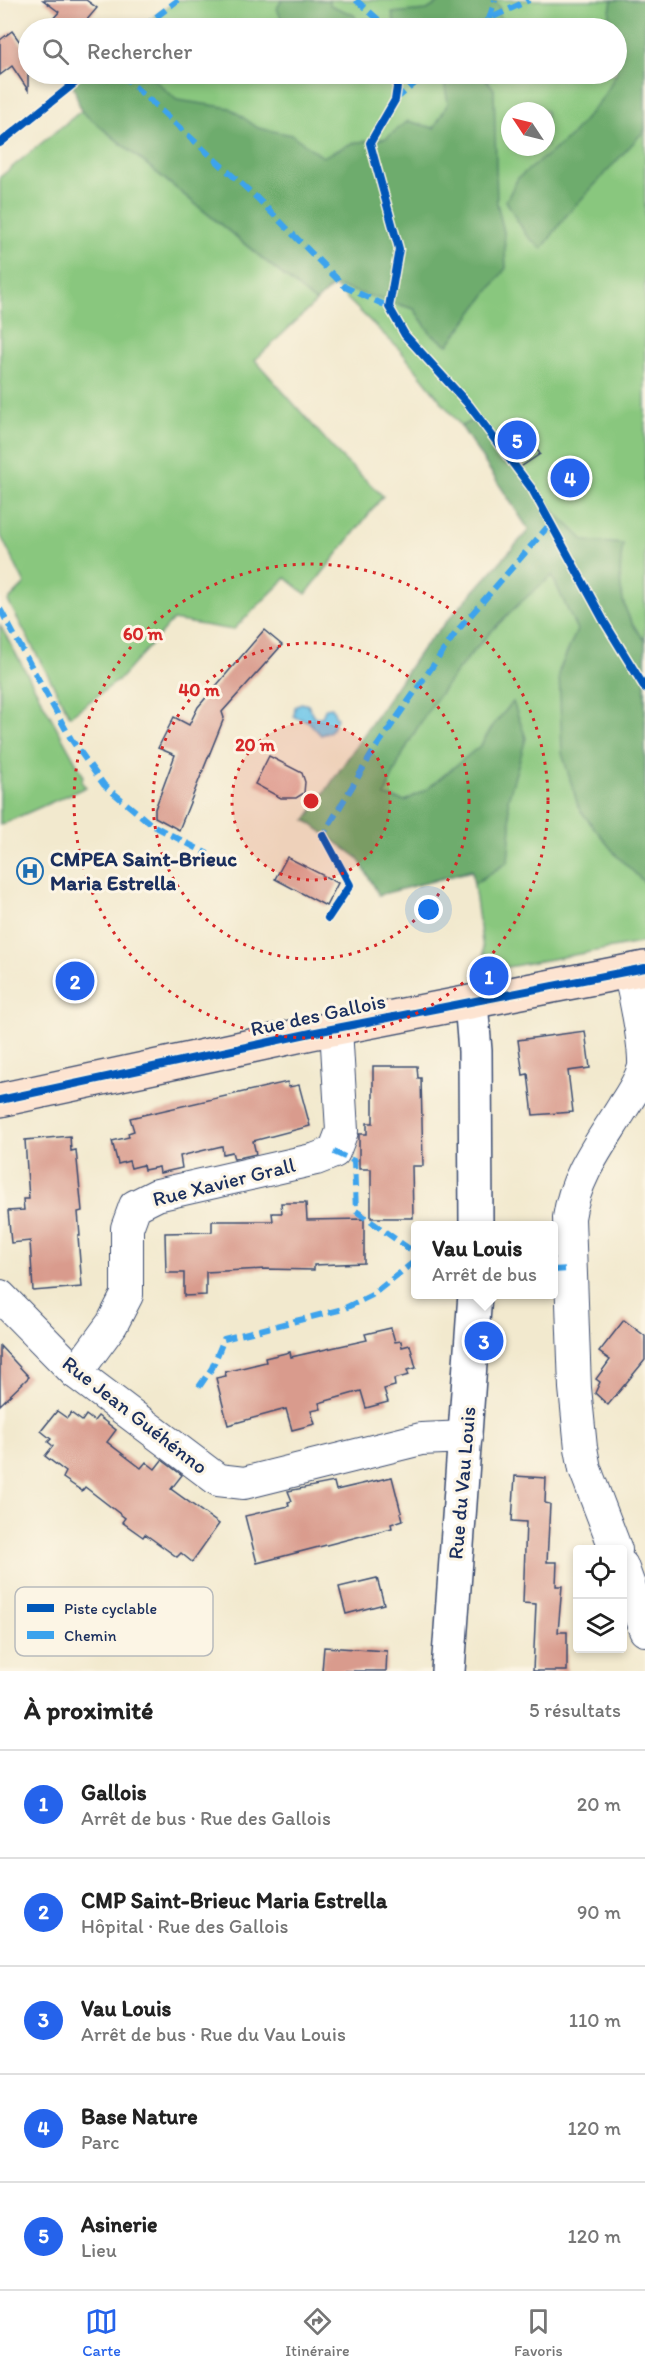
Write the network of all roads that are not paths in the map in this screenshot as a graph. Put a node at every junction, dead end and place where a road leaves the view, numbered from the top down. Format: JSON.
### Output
{"nodes":[{"id":1,"x":637,"y":970,"type":"edge"},
{"id":2,"x":471,"y":1002,"type":"junction"},
{"id":3,"x":336,"y":1028,"type":"junction"},
{"id":4,"x":0,"y":1100,"type":"edge"},
{"id":5,"x":476,"y":1221,"type":"edge"},
{"id":6,"x":0,"y":1296,"type":"edge"},
{"id":7,"x":475,"y":1299,"type":"edge"},
{"id":8,"x":76,"y":1373,"type":"junction"},
{"id":9,"x":466,"y":1437,"type":"junction"},
{"id":10,"x":614,"y":1545,"type":"edge"},
{"id":11,"x":627,"y":1580,"type":"edge"},
{"id":12,"x":645,"y":1630,"type":"edge"},
{"id":13,"x":448,"y":1671,"type":"edge"}],
"edges":[{"from":1,"to":2,"type":"main road","name":"Rue des Gallois"},
{"from":1,"to":10,"type":"street"},
{"from":2,"to":3,"type":"main road","name":"Rue des Gallois"},
{"from":2,"to":5,"type":"street"},
{"from":3,"to":4,"type":"main road","name":"Rue des Gallois"},
{"from":3,"to":8,"type":"street","name":"Rue Xavier Grall"},
{"from":6,"to":8,"type":"street","name":"Rue Jean Guéhénno"},
{"from":7,"to":9,"type":"street","name":"Rue du Vau Louis"},
{"from":8,"to":9,"type":"street","name":"Rue Jean Guéhénno"},
{"from":9,"to":13,"type":"street","name":"Rue du Vau Louis"},
{"from":11,"to":12,"type":"street"}]}
